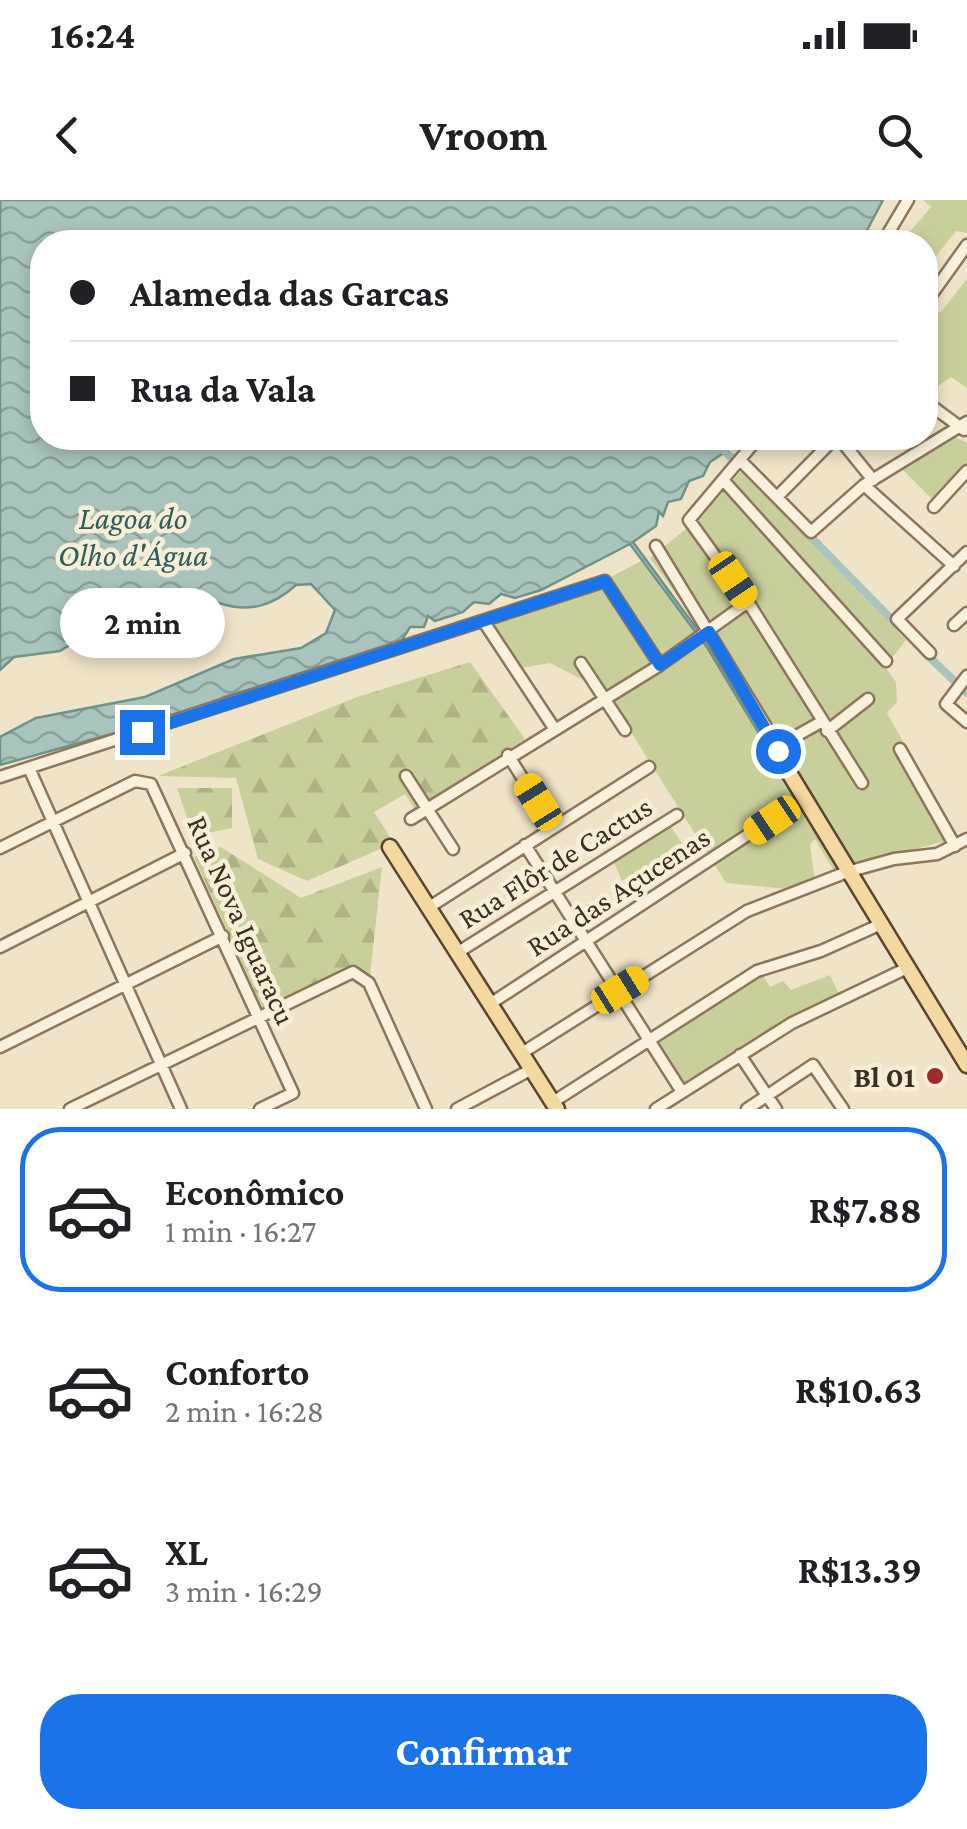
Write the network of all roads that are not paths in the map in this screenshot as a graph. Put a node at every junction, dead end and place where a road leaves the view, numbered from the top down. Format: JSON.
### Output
{"nodes":[{"id":1,"x":908,"y":200,"type":"edge"},
{"id":2,"x":890,"y":230,"type":"edge"},
{"id":3,"x":967,"y":245,"type":"edge"},
{"id":4,"x":938,"y":286,"type":"edge"},
{"id":5,"x":938,"y":410,"type":"edge"},
{"id":6,"x":965,"y":428,"type":"edge"},
{"id":7,"x":938,"y":443,"type":"edge"},
{"id":8,"x":749,"y":450,"type":"edge"},
{"id":9,"x":825,"y":450,"type":"edge"},
{"id":10,"x":846,"y":450,"type":"edge"},
{"id":11,"x":926,"y":450,"type":"edge"},
{"id":12,"x":741,"y":461,"type":"junction"},
{"id":13,"x":967,"y":471,"type":"edge"},
{"id":14,"x":724,"y":481,"type":"junction"},
{"id":15,"x":869,"y":482,"type":"junction"},
{"id":16,"x":777,"y":496,"type":"junction"},
{"id":17,"x":934,"y":507,"type":"dead end"},
{"id":18,"x":656,"y":546,"type":"dead end"},
{"id":19,"x":967,"y":552,"type":"edge"},
{"id":20,"x":954,"y":566,"type":"junction"},
{"id":21,"x":748,"y":602,"type":"junction"},
{"id":22,"x":967,"y":613,"type":"edge"},
{"id":23,"x":484,"y":622,"type":"junction"},
{"id":24,"x":954,"y":624,"type":"dead end"},
{"id":25,"x":705,"y":635,"type":"junction"},
{"id":26,"x":930,"y":653,"type":"dead end"},
{"id":27,"x":886,"y":661,"type":"dead end"},
{"id":28,"x":581,"y":663,"type":"dead end"},
{"id":29,"x":660,"y":665,"type":"junction"},
{"id":30,"x":961,"y":682,"type":"edge"},
{"id":31,"x":605,"y":698,"type":"junction"},
{"id":32,"x":868,"y":699,"type":"dead end"},
{"id":33,"x":967,"y":722,"type":"edge"},
{"id":34,"x":824,"y":727,"type":"junction"},
{"id":35,"x":554,"y":728,"type":"junction"},
{"id":36,"x":626,"y":730,"type":"dead end"},
{"id":37,"x":780,"y":747,"type":"junction"},
{"id":38,"x":900,"y":749,"type":"dead end"},
{"id":39,"x":508,"y":755,"type":"junction"},
{"id":40,"x":648,"y":767,"type":"dead end"},
{"id":41,"x":28,"y":768,"type":"junction"},
{"id":42,"x":0,"y":776,"type":"edge"},
{"id":43,"x":406,"y":776,"type":"dead end"},
{"id":44,"x":862,"y":783,"type":"dead end"},
{"id":45,"x":428,"y":809,"type":"junction"},
{"id":46,"x":678,"y":814,"type":"dead end"},
{"id":47,"x":411,"y":819,"type":"dead end"},
{"id":48,"x":772,"y":820,"type":"dead end"},
{"id":49,"x":54,"y":824,"type":"junction"},
{"id":50,"x":552,"y":826,"type":"junction"},
{"id":51,"x":967,"y":839,"type":"edge"},
{"id":52,"x":525,"y":845,"type":"junction"},
{"id":53,"x":955,"y":846,"type":"junction"},
{"id":54,"x":390,"y":847,"type":"dead end"},
{"id":55,"x":0,"y":848,"type":"edge"},
{"id":56,"x":453,"y":849,"type":"dead end"},
{"id":57,"x":186,"y":852,"type":"junction"},
{"id":58,"x":847,"y":872,"type":"junction"},
{"id":59,"x":556,"y":892,"type":"junction"},
{"id":60,"x":88,"y":904,"type":"junction"},
{"id":61,"x":431,"y":906,"type":"junction"},
{"id":62,"x":878,"y":926,"type":"junction"},
{"id":63,"x":223,"y":936,"type":"junction"},
{"id":64,"x":586,"y":940,"type":"junction"},
{"id":65,"x":0,"y":947,"type":"edge"},
{"id":66,"x":460,"y":952,"type":"junction"},
{"id":67,"x":905,"y":969,"type":"junction"},
{"id":68,"x":124,"y":985,"type":"junction"},
{"id":69,"x":620,"y":990,"type":"junction"},
{"id":70,"x":490,"y":1004,"type":"junction"},
{"id":71,"x":258,"y":1016,"type":"junction"},
{"id":72,"x":650,"y":1040,"type":"junction"},
{"id":73,"x":0,"y":1047,"type":"edge"},
{"id":74,"x":522,"y":1054,"type":"junction"},
{"id":75,"x":740,"y":1055,"type":"junction"},
{"id":76,"x":965,"y":1057,"type":"edge"},
{"id":77,"x":160,"y":1064,"type":"junction"},
{"id":78,"x":532,"y":1069,"type":"junction"},
{"id":79,"x":682,"y":1092,"type":"junction"},
{"id":80,"x":767,"y":1095,"type":"junction"},
{"id":81,"x":555,"y":1106,"type":"edge"},
{"id":82,"x":70,"y":1109,"type":"edge"},
{"id":83,"x":181,"y":1109,"type":"edge"},
{"id":84,"x":260,"y":1109,"type":"edge"},
{"id":85,"x":426,"y":1109,"type":"edge"},
{"id":86,"x":457,"y":1109,"type":"edge"},
{"id":87,"x":656,"y":1109,"type":"edge"},
{"id":88,"x":748,"y":1109,"type":"edge"},
{"id":89,"x":776,"y":1109,"type":"edge"},
{"id":90,"x":844,"y":1109,"type":"edge"}],
"edges":[{"from":1,"to":2,"type":"street"},
{"from":3,"to":4,"type":"street"},
{"from":5,"to":6,"type":"street"},
{"from":6,"to":7,"type":"street"},
{"from":8,"to":12,"type":"street"},
{"from":9,"to":16,"type":"street"},
{"from":10,"to":15,"type":"street"},
{"from":11,"to":15,"type":"street"},
{"from":12,"to":14,"type":"street"},
{"from":12,"to":16,"type":"street"},
{"from":13,"to":17,"type":"street"},
{"from":14,"to":21,"type":"street"},
{"from":14,"to":27,"type":"street"},
{"from":15,"to":16,"type":"street"},
{"from":15,"to":20,"type":"street"},
{"from":18,"to":25,"type":"street"},
{"from":19,"to":20,"type":"street"},
{"from":20,"to":26,"type":"street"},
{"from":21,"to":25,"type":"street"},
{"from":21,"to":34,"type":"street"},
{"from":22,"to":24,"type":"street"},
{"from":23,"to":29,"type":"street"},
{"from":23,"to":35,"type":"street"},
{"from":23,"to":41,"type":"street"},
{"from":25,"to":29,"type":"street"},
{"from":25,"to":37,"type":"street"},
{"from":28,"to":31,"type":"street"},
{"from":29,"to":31,"type":"street"},
{"from":30,"to":33,"type":"street"},
{"from":31,"to":35,"type":"street"},
{"from":31,"to":36,"type":"street"},
{"from":32,"to":34,"type":"street"},
{"from":34,"to":37,"type":"street"},
{"from":34,"to":44,"type":"street"},
{"from":35,"to":39,"type":"street"},
{"from":37,"to":58,"type":"main road"},
{"from":38,"to":53,"type":"street"},
{"from":39,"to":45,"type":"street"},
{"from":39,"to":50,"type":"street"},
{"from":40,"to":50,"type":"street"},
{"from":41,"to":42,"type":"street"},
{"from":41,"to":49,"type":"street"},
{"from":43,"to":45,"type":"street"},
{"from":45,"to":47,"type":"street"},
{"from":45,"to":56,"type":"street"},
{"from":46,"to":59,"type":"street","name":"Rua Flôr de Cactus"},
{"from":48,"to":64,"type":"street","name":"Rua das Açucenas"},
{"from":49,"to":55,"type":"street"},
{"from":49,"to":57,"type":"street","name":"Rua Nova Iguaracu"},
{"from":49,"to":60,"type":"street"},
{"from":50,"to":52,"type":"street"},
{"from":51,"to":53,"type":"street"},
{"from":52,"to":59,"type":"street"},
{"from":52,"to":61,"type":"street"},
{"from":53,"to":58,"type":"street"},
{"from":54,"to":61,"type":"main road"},
{"from":57,"to":60,"type":"street"},
{"from":57,"to":63,"type":"street","name":"Rua Nova Iguaracu"},
{"from":58,"to":62,"type":"main road"},
{"from":58,"to":69,"type":"street"},
{"from":59,"to":64,"type":"street"},
{"from":59,"to":66,"type":"street","name":"Rua Flôr de Cactus"},
{"from":60,"to":65,"type":"street"},
{"from":60,"to":68,"type":"street"},
{"from":61,"to":66,"type":"main road"},
{"from":62,"to":67,"type":"main road"},
{"from":62,"to":72,"type":"street"},
{"from":63,"to":68,"type":"street"},
{"from":63,"to":71,"type":"street","name":"Rua Nova Iguaracu"},
{"from":64,"to":69,"type":"street"},
{"from":64,"to":70,"type":"street","name":"Rua das Açucenas"},
{"from":66,"to":70,"type":"main road"},
{"from":67,"to":75,"type":"street"},
{"from":67,"to":76,"type":"main road"},
{"from":68,"to":73,"type":"street"},
{"from":68,"to":77,"type":"street"},
{"from":69,"to":72,"type":"street"},
{"from":69,"to":74,"type":"street"},
{"from":70,"to":74,"type":"main road"},
{"from":71,"to":77,"type":"street"},
{"from":71,"to":84,"type":"street","name":"Rua Nova Iguaracu"},
{"from":71,"to":85,"type":"street"},
{"from":72,"to":79,"type":"street"},
{"from":72,"to":81,"type":"street"},
{"from":74,"to":78,"type":"main road"},
{"from":75,"to":79,"type":"street"},
{"from":75,"to":80,"type":"street"},
{"from":77,"to":82,"type":"street"},
{"from":77,"to":83,"type":"street"},
{"from":78,"to":81,"type":"main road"},
{"from":78,"to":86,"type":"street"},
{"from":79,"to":87,"type":"street"},
{"from":80,"to":88,"type":"street"},
{"from":80,"to":89,"type":"street"},
{"from":80,"to":90,"type":"street"}]}
